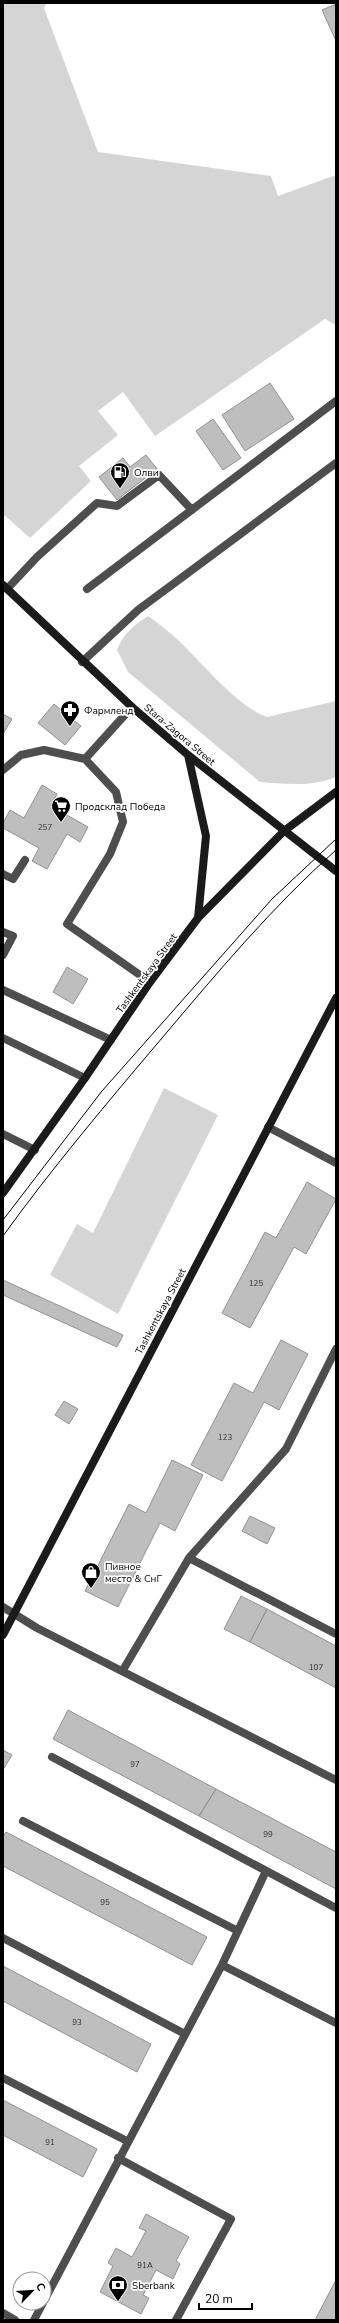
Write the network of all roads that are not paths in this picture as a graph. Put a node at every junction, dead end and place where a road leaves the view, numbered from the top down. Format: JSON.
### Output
{"nodes":[{"id":1,"x":336,"y":401,"type":"edge"},
{"id":2,"x":336,"y":463,"type":"edge"},
{"id":3,"x":192,"y":510,"type":"junction"},
{"id":4,"x":5,"y":587,"type":"edge"},
{"id":5,"x":87,"y":589,"type":"dead end"},
{"id":6,"x":82,"y":662,"type":"junction"},
{"id":7,"x":132,"y":707,"type":"junction"},
{"id":8,"x":188,"y":755,"type":"junction"},
{"id":9,"x":85,"y":759,"type":"junction"},
{"id":10,"x":3,"y":770,"type":"edge"},
{"id":11,"x":336,"y":792,"type":"edge"},
{"id":12,"x":284,"y":831,"type":"junction"},
{"id":13,"x":25,"y":860,"type":"dead end"},
{"id":14,"x":336,"y":871,"type":"edge"},
{"id":15,"x":3,"y":874,"type":"edge"},
{"id":16,"x":198,"y":918,"type":"junction"},
{"id":17,"x":3,"y":932,"type":"edge"},
{"id":18,"x":3,"y":955,"type":"edge"},
{"id":19,"x":150,"y":982,"type":"junction"},
{"id":20,"x":3,"y":990,"type":"edge"},
{"id":21,"x":336,"y":998,"type":"edge"},
{"id":22,"x":3,"y":1038,"type":"edge"},
{"id":23,"x":111,"y":1040,"type":"junction"},
{"id":24,"x":85,"y":1078,"type":"junction"},
{"id":25,"x":268,"y":1127,"type":"junction"},
{"id":26,"x":3,"y":1134,"type":"edge"},
{"id":27,"x":35,"y":1150,"type":"junction"},
{"id":28,"x":336,"y":1163,"type":"edge"},
{"id":29,"x":3,"y":1193,"type":"edge"},
{"id":30,"x":336,"y":1349,"type":"edge"},
{"id":31,"x":188,"y":1558,"type":"junction"},
{"id":32,"x":3,"y":1607,"type":"edge"},
{"id":33,"x":15,"y":1614,"type":"junction"},
{"id":34,"x":336,"y":1634,"type":"edge"},
{"id":35,"x":3,"y":1635,"type":"edge"},
{"id":36,"x":123,"y":1670,"type":"junction"},
{"id":37,"x":52,"y":1756,"type":"dead end"},
{"id":38,"x":336,"y":1780,"type":"edge"},
{"id":39,"x":23,"y":1821,"type":"dead end"},
{"id":40,"x":266,"y":1871,"type":"junction"},
{"id":41,"x":336,"y":1908,"type":"edge"},
{"id":42,"x":238,"y":1931,"type":"junction"},
{"id":43,"x":3,"y":1938,"type":"edge"},
{"id":44,"x":222,"y":1965,"type":"junction"},
{"id":45,"x":336,"y":2024,"type":"edge"},
{"id":46,"x":185,"y":2034,"type":"junction"},
{"id":47,"x":3,"y":2078,"type":"edge"},
{"id":48,"x":128,"y":2141,"type":"junction"},
{"id":49,"x":118,"y":2158,"type":"junction"},
{"id":50,"x":52,"y":2285,"type":"edge"},
{"id":51,"x":38,"y":2311,"type":"edge"},
{"id":52,"x":3,"y":2313,"type":"edge"},
{"id":53,"x":15,"y":2320,"type":"edge"},
{"id":54,"x":34,"y":2320,"type":"edge"},
{"id":55,"x":176,"y":2320,"type":"edge"}],
"edges":[{"from":1,"to":3,"type":"street"},
{"from":2,"to":6,"type":"street"},
{"from":3,"to":4,"type":"street"},
{"from":3,"to":5,"type":"street"},
{"from":4,"to":6,"type":"main road","name":"Stara-Zagora Street"},
{"from":6,"to":7,"type":"main road","name":"Stara-Zagora Street"},
{"from":7,"to":8,"type":"main road","name":"Stara-Zagora Street"},
{"from":7,"to":9,"type":"street"},
{"from":8,"to":12,"type":"main road","name":"Stara-Zagora Street"},
{"from":8,"to":16,"type":"main road"},
{"from":9,"to":10,"type":"street"},
{"from":9,"to":19,"type":"street"},
{"from":11,"to":12,"type":"main road","name":"Tashkentskaya Street"},
{"from":12,"to":14,"type":"main road","name":"Stara-Zagora Street"},
{"from":12,"to":16,"type":"main road","name":"Tashkentskaya Street"},
{"from":13,"to":15,"type":"street"},
{"from":16,"to":19,"type":"main road","name":"Tashkentskaya Street"},
{"from":17,"to":18,"type":"street"},
{"from":19,"to":23,"type":"main road","name":"Tashkentskaya Street"},
{"from":20,"to":23,"type":"street"},
{"from":21,"to":25,"type":"main road","name":"Tashkentskaya Street"},
{"from":22,"to":24,"type":"street"},
{"from":23,"to":24,"type":"main road","name":"Tashkentskaya Street"},
{"from":24,"to":27,"type":"main road","name":"Tashkentskaya Street"},
{"from":25,"to":28,"type":"street"},
{"from":25,"to":33,"type":"main road","name":"Tashkentskaya Street"},
{"from":26,"to":27,"type":"street"},
{"from":27,"to":29,"type":"main road","name":"Tashkentskaya Street"},
{"from":30,"to":31,"type":"street"},
{"from":31,"to":34,"type":"street"},
{"from":31,"to":36,"type":"street"},
{"from":32,"to":33,"type":"street"},
{"from":33,"to":35,"type":"main road","name":"Tashkentskaya Street"},
{"from":33,"to":36,"type":"street"},
{"from":36,"to":38,"type":"street"},
{"from":37,"to":40,"type":"street"},
{"from":39,"to":42,"type":"street"},
{"from":40,"to":41,"type":"street"},
{"from":40,"to":42,"type":"street"},
{"from":42,"to":44,"type":"street"},
{"from":43,"to":46,"type":"street"},
{"from":44,"to":45,"type":"street"},
{"from":44,"to":46,"type":"street"},
{"from":46,"to":48,"type":"street"},
{"from":47,"to":48,"type":"street"},
{"from":48,"to":49,"type":"street"},
{"from":49,"to":50,"type":"street"},
{"from":49,"to":55,"type":"street"},
{"from":51,"to":54,"type":"street"},
{"from":52,"to":53,"type":"street"}]}
